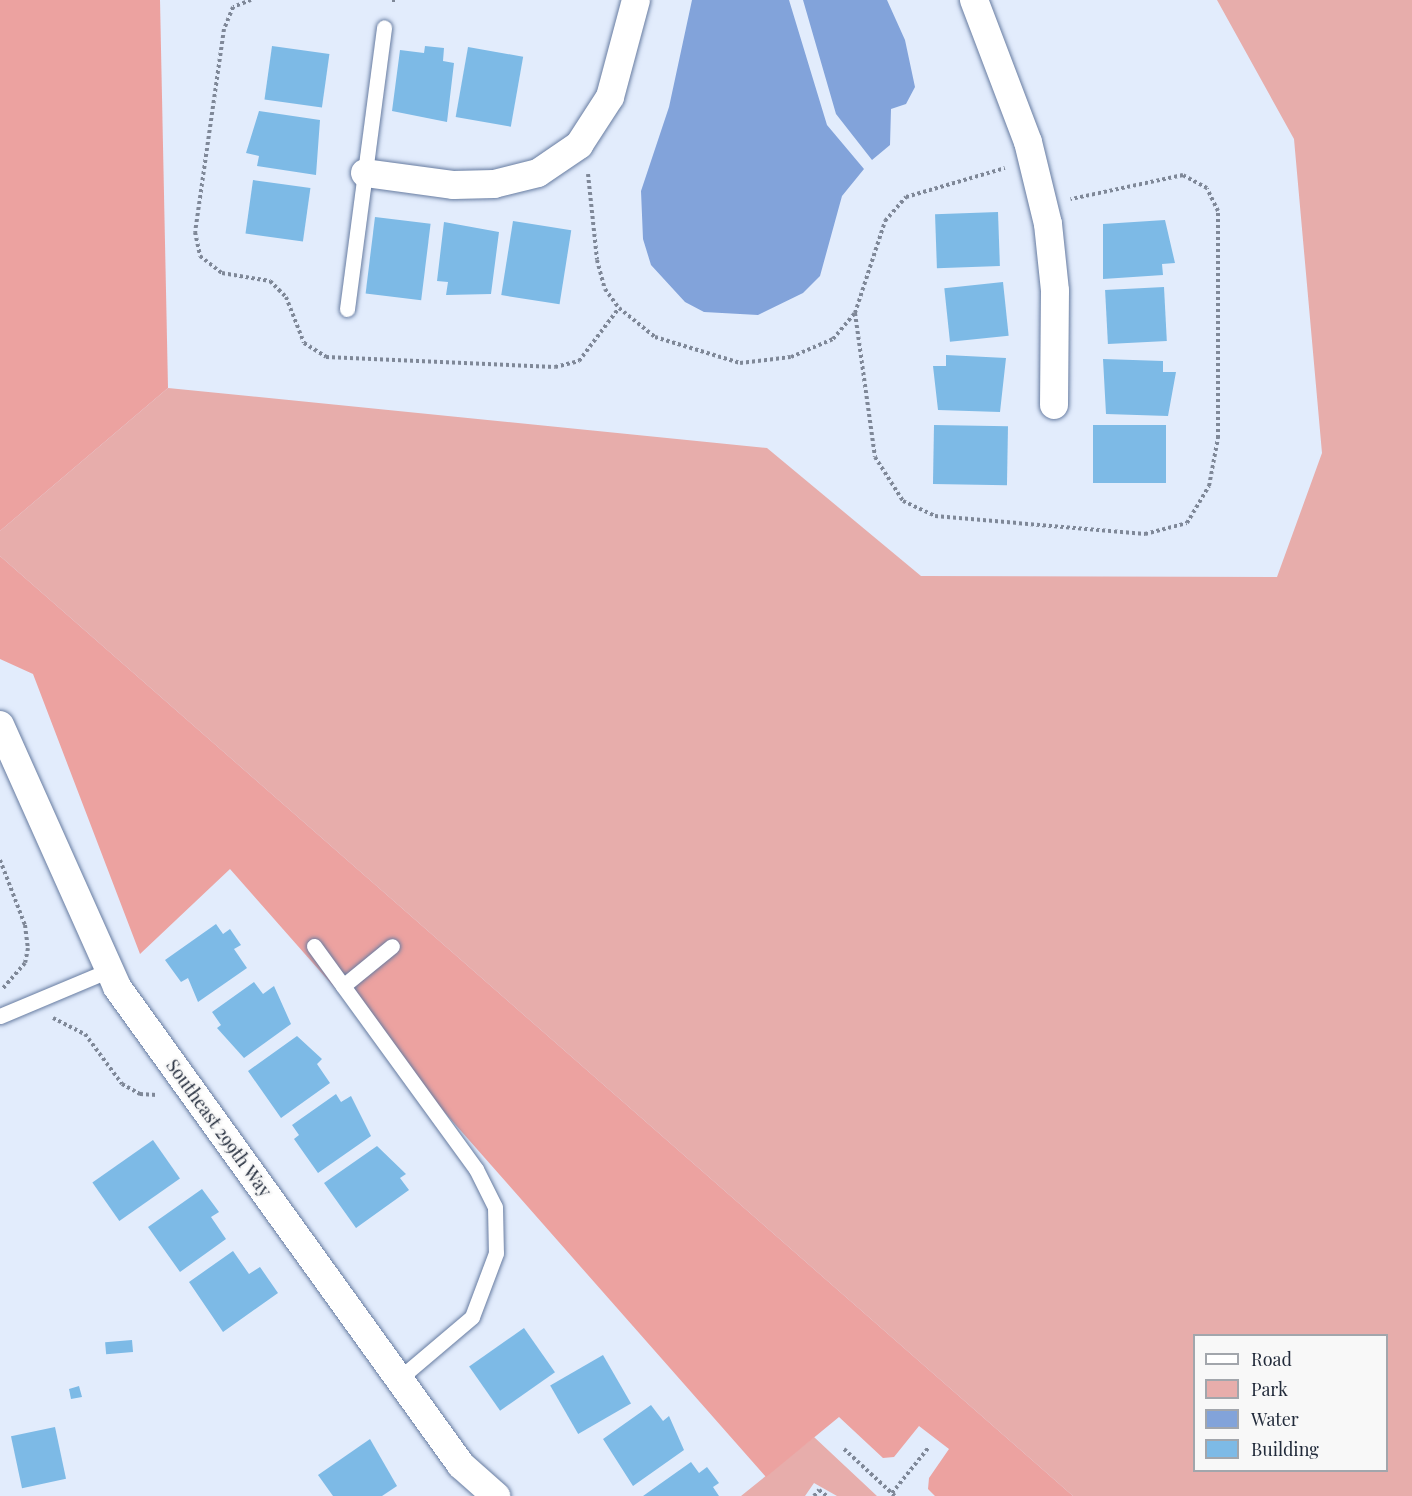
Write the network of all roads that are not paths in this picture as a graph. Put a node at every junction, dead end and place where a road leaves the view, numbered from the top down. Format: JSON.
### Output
{"nodes":[{"id":1,"x":636,"y":0,"type":"edge"},
{"id":2,"x":974,"y":0,"type":"edge"},
{"id":3,"x":384,"y":27,"type":"dead end"},
{"id":4,"x":365,"y":173,"type":"junction"},
{"id":5,"x":347,"y":309,"type":"dead end"},
{"id":6,"x":1054,"y":405,"type":"dead end"},
{"id":7,"x":0,"y":725,"type":"edge"},
{"id":8,"x":314,"y":946,"type":"dead end"},
{"id":9,"x":392,"y":946,"type":"dead end"},
{"id":10,"x":107,"y":971,"type":"junction"},
{"id":11,"x":343,"y":986,"type":"junction"},
{"id":12,"x":7,"y":1014,"type":"edge"},
{"id":13,"x":399,"y":1379,"type":"junction"},
{"id":14,"x":496,"y":1496,"type":"edge"}],
"edges":[{"from":1,"to":4,"type":"street"},
{"from":2,"to":6,"type":"street"},
{"from":3,"to":4,"type":"lane"},
{"from":4,"to":5,"type":"lane"},
{"from":7,"to":10,"type":"street","name":"Southeast 299th Way"},
{"from":8,"to":11,"type":"lane"},
{"from":9,"to":11,"type":"lane"},
{"from":10,"to":12,"type":"lane"},
{"from":10,"to":13,"type":"street","name":"Southeast 299th Way"},
{"from":11,"to":13,"type":"lane"},
{"from":13,"to":14,"type":"street","name":"Southeast 299th Way"}]}
